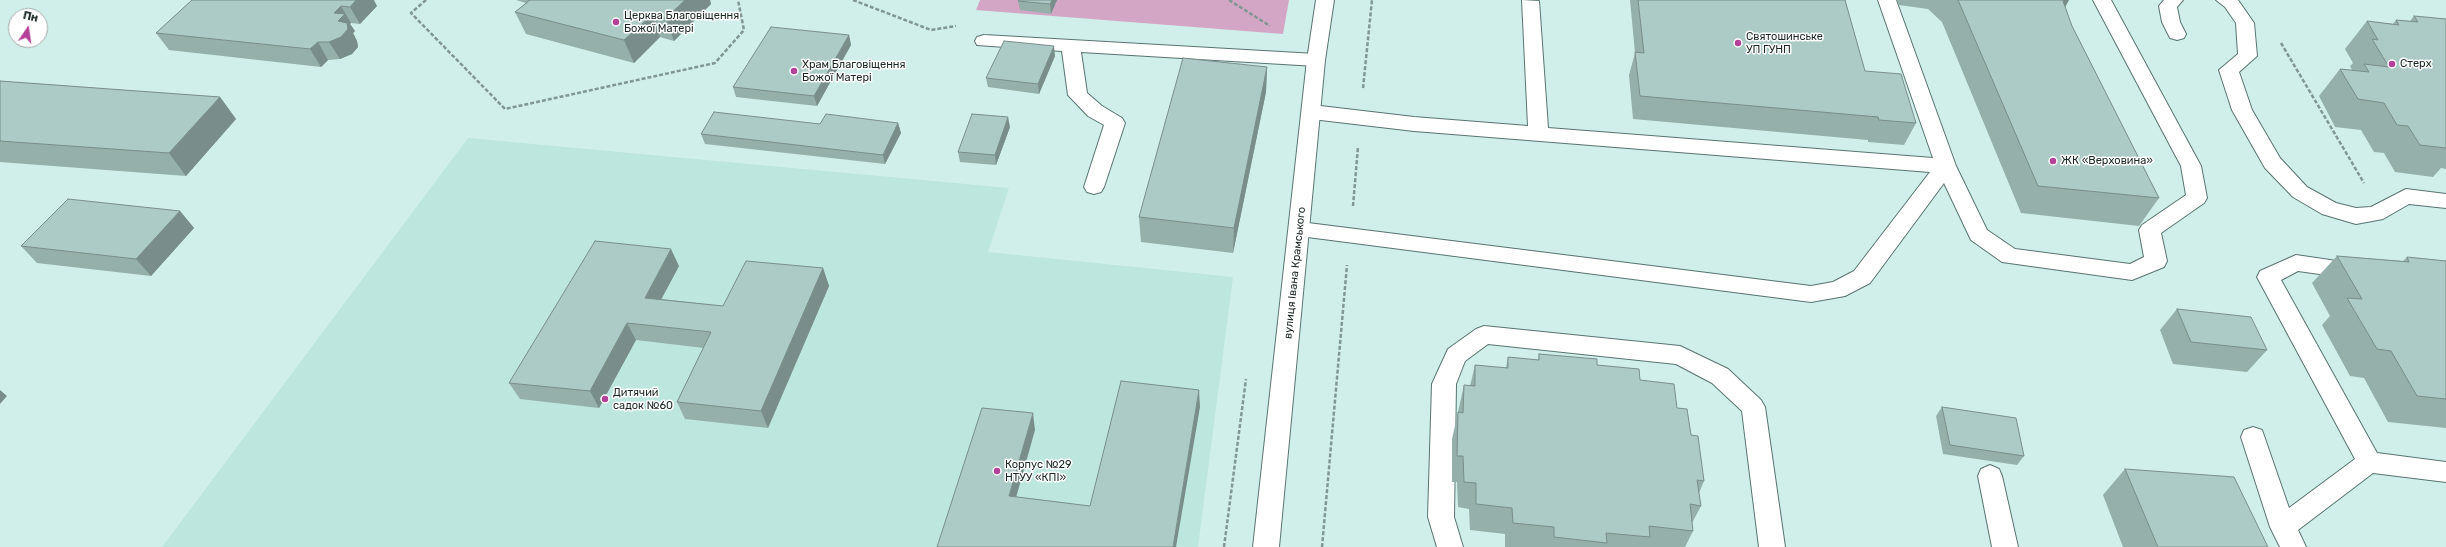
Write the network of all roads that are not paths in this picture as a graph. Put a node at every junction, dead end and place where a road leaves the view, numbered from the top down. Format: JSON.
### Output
{"nodes":[{"id":1,"x":1325,"y":0,"type":"edge"},
{"id":2,"x":1887,"y":0,"type":"edge"},
{"id":3,"x":2102,"y":0,"type":"edge"},
{"id":4,"x":2174,"y":0,"type":"edge"},
{"id":5,"x":2225,"y":0,"type":"edge"},
{"id":6,"x":1530,"y":1,"type":"dead end"},
{"id":7,"x":2177,"y":34,"type":"dead end"},
{"id":8,"x":984,"y":41,"type":"dead end"},
{"id":9,"x":1071,"y":47,"type":"junction"},
{"id":10,"x":1316,"y":60,"type":"junction"},
{"id":11,"x":1312,"y":112,"type":"junction"},
{"id":12,"x":1540,"y":135,"type":"junction"},
{"id":13,"x":1946,"y":166,"type":"junction"},
{"id":14,"x":1094,"y":187,"type":"dead end"},
{"id":15,"x":2446,"y":201,"type":"edge"},
{"id":16,"x":1300,"y":230,"type":"junction"},
{"id":17,"x":2375,"y":273,"type":"edge"},
{"id":18,"x":2253,"y":437,"type":"dead end"},
{"id":19,"x":2369,"y":462,"type":"junction"},
{"id":20,"x":2446,"y":472,"type":"edge"},
{"id":21,"x":1990,"y":476,"type":"dead end"},
{"id":22,"x":2288,"y":537,"type":"edge"},
{"id":23,"x":1266,"y":547,"type":"edge"},
{"id":24,"x":1450,"y":547,"type":"edge"},
{"id":25,"x":1772,"y":547,"type":"edge"},
{"id":26,"x":2005,"y":547,"type":"edge"}],
"edges":[{"from":1,"to":10,"type":"street","name":"вулиця Івана Крамського"},
{"from":2,"to":13,"type":"street"},
{"from":3,"to":13,"type":"street"},
{"from":4,"to":7,"type":"street"},
{"from":5,"to":15,"type":"street"},
{"from":6,"to":12,"type":"street"},
{"from":8,"to":9,"type":"street"},
{"from":9,"to":10,"type":"street"},
{"from":9,"to":14,"type":"street"},
{"from":10,"to":11,"type":"street","name":"вулиця Івана Крамського"},
{"from":11,"to":12,"type":"street"},
{"from":11,"to":16,"type":"street","name":"вулиця Івана Крамського"},
{"from":12,"to":13,"type":"street"},
{"from":13,"to":16,"type":"street"},
{"from":16,"to":23,"type":"street","name":"вулиця Івана Крамського"},
{"from":17,"to":19,"type":"street"},
{"from":18,"to":22,"type":"street"},
{"from":19,"to":20,"type":"street"},
{"from":19,"to":22,"type":"street"},
{"from":21,"to":26,"type":"street"},
{"from":24,"to":25,"type":"street"}]}
